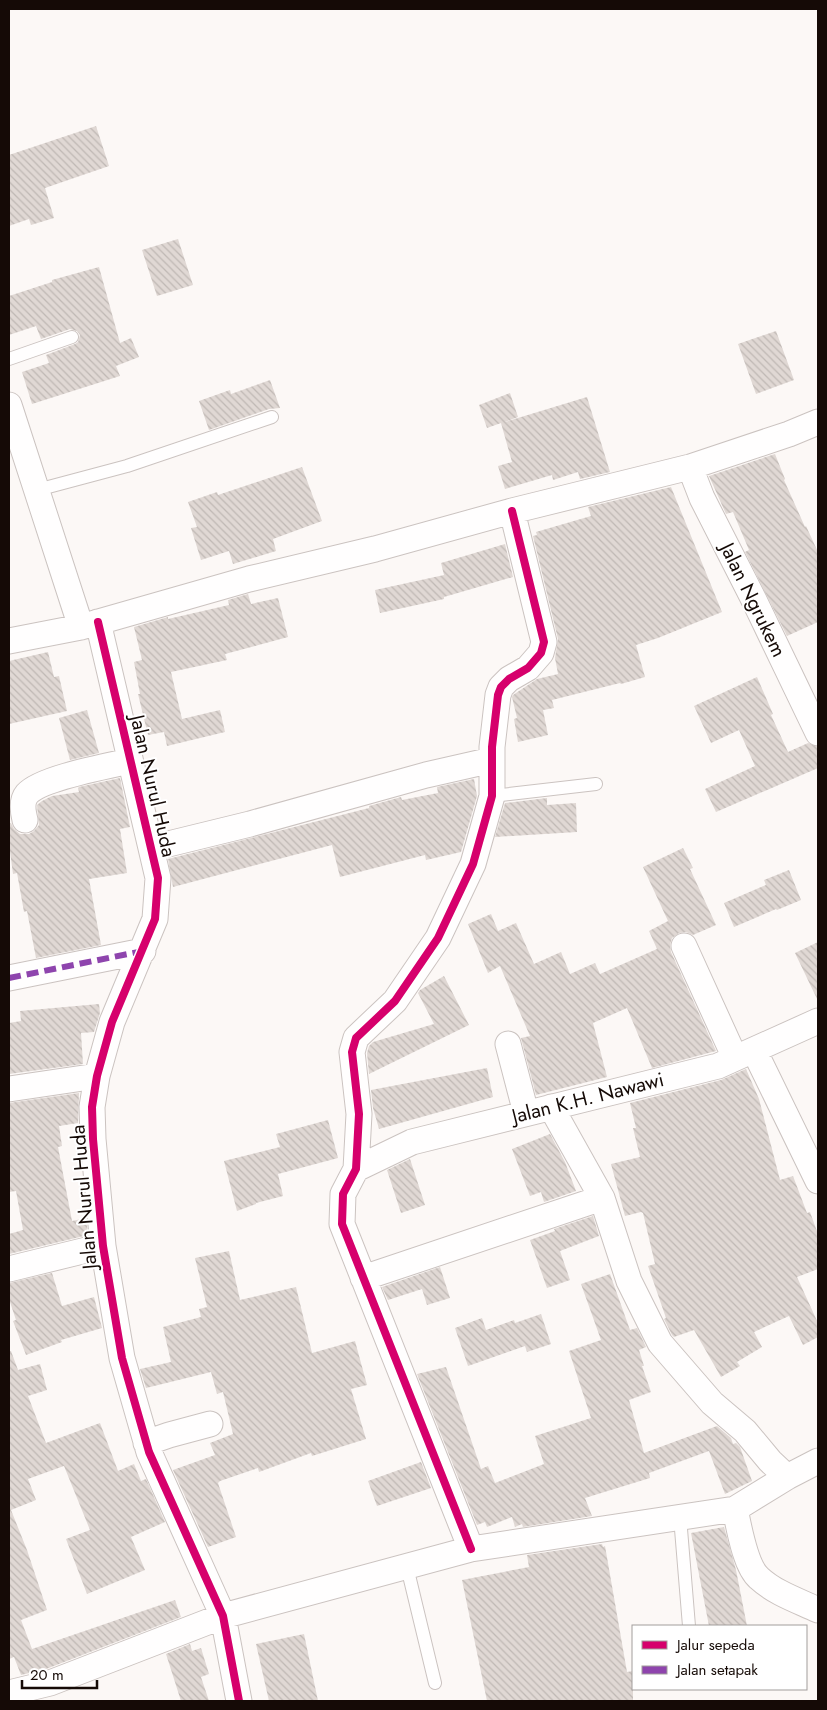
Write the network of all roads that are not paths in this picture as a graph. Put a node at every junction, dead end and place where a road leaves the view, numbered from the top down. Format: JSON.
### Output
{"nodes":[{"id":1,"x":72,"y":338,"type":"dead end"},
{"id":2,"x":9,"y":359,"type":"edge"},
{"id":3,"x":10,"y":417,"type":"edge"},
{"id":4,"x":272,"y":417,"type":"dead end"},
{"id":5,"x":818,"y":422,"type":"edge"},
{"id":6,"x":690,"y":467,"type":"junction"},
{"id":7,"x":37,"y":490,"type":"junction"},
{"id":8,"x":512,"y":511,"type":"junction"},
{"id":9,"x":90,"y":625,"type":"junction"},
{"id":10,"x":9,"y":641,"type":"edge"},
{"id":11,"x":818,"y":732,"type":"edge"},
{"id":12,"x":492,"y":760,"type":"junction"},
{"id":13,"x":130,"y":761,"type":"junction"},
{"id":14,"x":596,"y":784,"type":"dead end"},
{"id":15,"x":492,"y":796,"type":"junction"},
{"id":16,"x":24,"y":820,"type":"dead end"},
{"id":17,"x":152,"y":848,"type":"junction"},
{"id":18,"x":684,"y":946,"type":"dead end"},
{"id":19,"x":143,"y":951,"type":"junction"},
{"id":20,"x":9,"y":978,"type":"edge"},
{"id":21,"x":818,"y":1021,"type":"edge"},
{"id":22,"x":508,"y":1044,"type":"dead end"},
{"id":23,"x":744,"y":1054,"type":"junction"},
{"id":24,"x":97,"y":1076,"type":"junction"},
{"id":25,"x":9,"y":1089,"type":"edge"},
{"id":26,"x":551,"y":1107,"type":"junction"},
{"id":27,"x":526,"y":1113,"type":"junction"},
{"id":28,"x":356,"y":1169,"type":"junction"},
{"id":29,"x":818,"y":1181,"type":"edge"},
{"id":30,"x":602,"y":1198,"type":"junction"},
{"id":31,"x":103,"y":1246,"type":"junction"},
{"id":32,"x":9,"y":1269,"type":"edge"},
{"id":33,"x":363,"y":1278,"type":"junction"},
{"id":34,"x":210,"y":1424,"type":"dead end"},
{"id":35,"x":146,"y":1443,"type":"junction"},
{"id":36,"x":818,"y":1461,"type":"edge"},
{"id":37,"x":787,"y":1478,"type":"junction"},
{"id":38,"x":735,"y":1508,"type":"junction"},
{"id":39,"x":680,"y":1517,"type":"junction"},
{"id":40,"x":471,"y":1550,"type":"junction"},
{"id":41,"x":408,"y":1567,"type":"junction"},
{"id":42,"x":818,"y":1610,"type":"edge"},
{"id":43,"x":223,"y":1616,"type":"junction"},
{"id":44,"x":689,"y":1625,"type":"edge"},
{"id":45,"x":435,"y":1683,"type":"dead end"},
{"id":46,"x":9,"y":1693,"type":"edge"},
{"id":47,"x":240,"y":1701,"type":"edge"}],
"edges":[{"from":1,"to":2,"type":"lane"},
{"from":3,"to":7,"type":"street","name":"Jalan Nurul Huda"},
{"from":4,"to":7,"type":"lane"},
{"from":5,"to":6,"type":"street"},
{"from":6,"to":8,"type":"street"},
{"from":6,"to":11,"type":"street","name":"Jalan Ngrukem"},
{"from":7,"to":9,"type":"street","name":"Jalan Nurul Huda"},
{"from":8,"to":9,"type":"street"},
{"from":8,"to":12,"type":"street"},
{"from":9,"to":10,"type":"street"},
{"from":9,"to":13,"type":"street","name":"Jalan Nurul Huda"},
{"from":12,"to":15,"type":"street"},
{"from":12,"to":17,"type":"street"},
{"from":13,"to":16,"type":"street"},
{"from":13,"to":17,"type":"street","name":"Jalan Nurul Huda"},
{"from":14,"to":15,"type":"lane"},
{"from":15,"to":28,"type":"street"},
{"from":17,"to":19,"type":"street","name":"Jalan Nurul Huda"},
{"from":18,"to":23,"type":"street"},
{"from":19,"to":20,"type":"street"},
{"from":19,"to":24,"type":"street","name":"Jalan Nurul Huda"},
{"from":21,"to":23,"type":"street","name":"Jalan K.H. Nawawi"},
{"from":22,"to":27,"type":"street"},
{"from":23,"to":26,"type":"street","name":"Jalan K.H. Nawawi"},
{"from":23,"to":29,"type":"street"},
{"from":24,"to":25,"type":"street"},
{"from":24,"to":31,"type":"street","name":"Jalan Nurul Huda"},
{"from":26,"to":27,"type":"street","name":"Jalan K.H. Nawawi"},
{"from":26,"to":30,"type":"street"},
{"from":27,"to":28,"type":"street","name":"Jalan K.H. Nawawi"},
{"from":28,"to":33,"type":"street"},
{"from":30,"to":33,"type":"street"},
{"from":30,"to":37,"type":"street"},
{"from":31,"to":32,"type":"street"},
{"from":31,"to":35,"type":"street","name":"Jalan Nurul Huda"},
{"from":33,"to":40,"type":"street"},
{"from":34,"to":35,"type":"street"},
{"from":35,"to":43,"type":"street","name":"Jalan Nurul Huda"},
{"from":36,"to":37,"type":"street"},
{"from":37,"to":38,"type":"street"},
{"from":38,"to":39,"type":"street"},
{"from":38,"to":42,"type":"street"},
{"from":39,"to":40,"type":"street"},
{"from":39,"to":44,"type":"lane"},
{"from":40,"to":41,"type":"street"},
{"from":41,"to":43,"type":"street"},
{"from":41,"to":45,"type":"lane"},
{"from":43,"to":46,"type":"street"},
{"from":43,"to":47,"type":"street","name":"Jalan Nurul Huda"}]}
